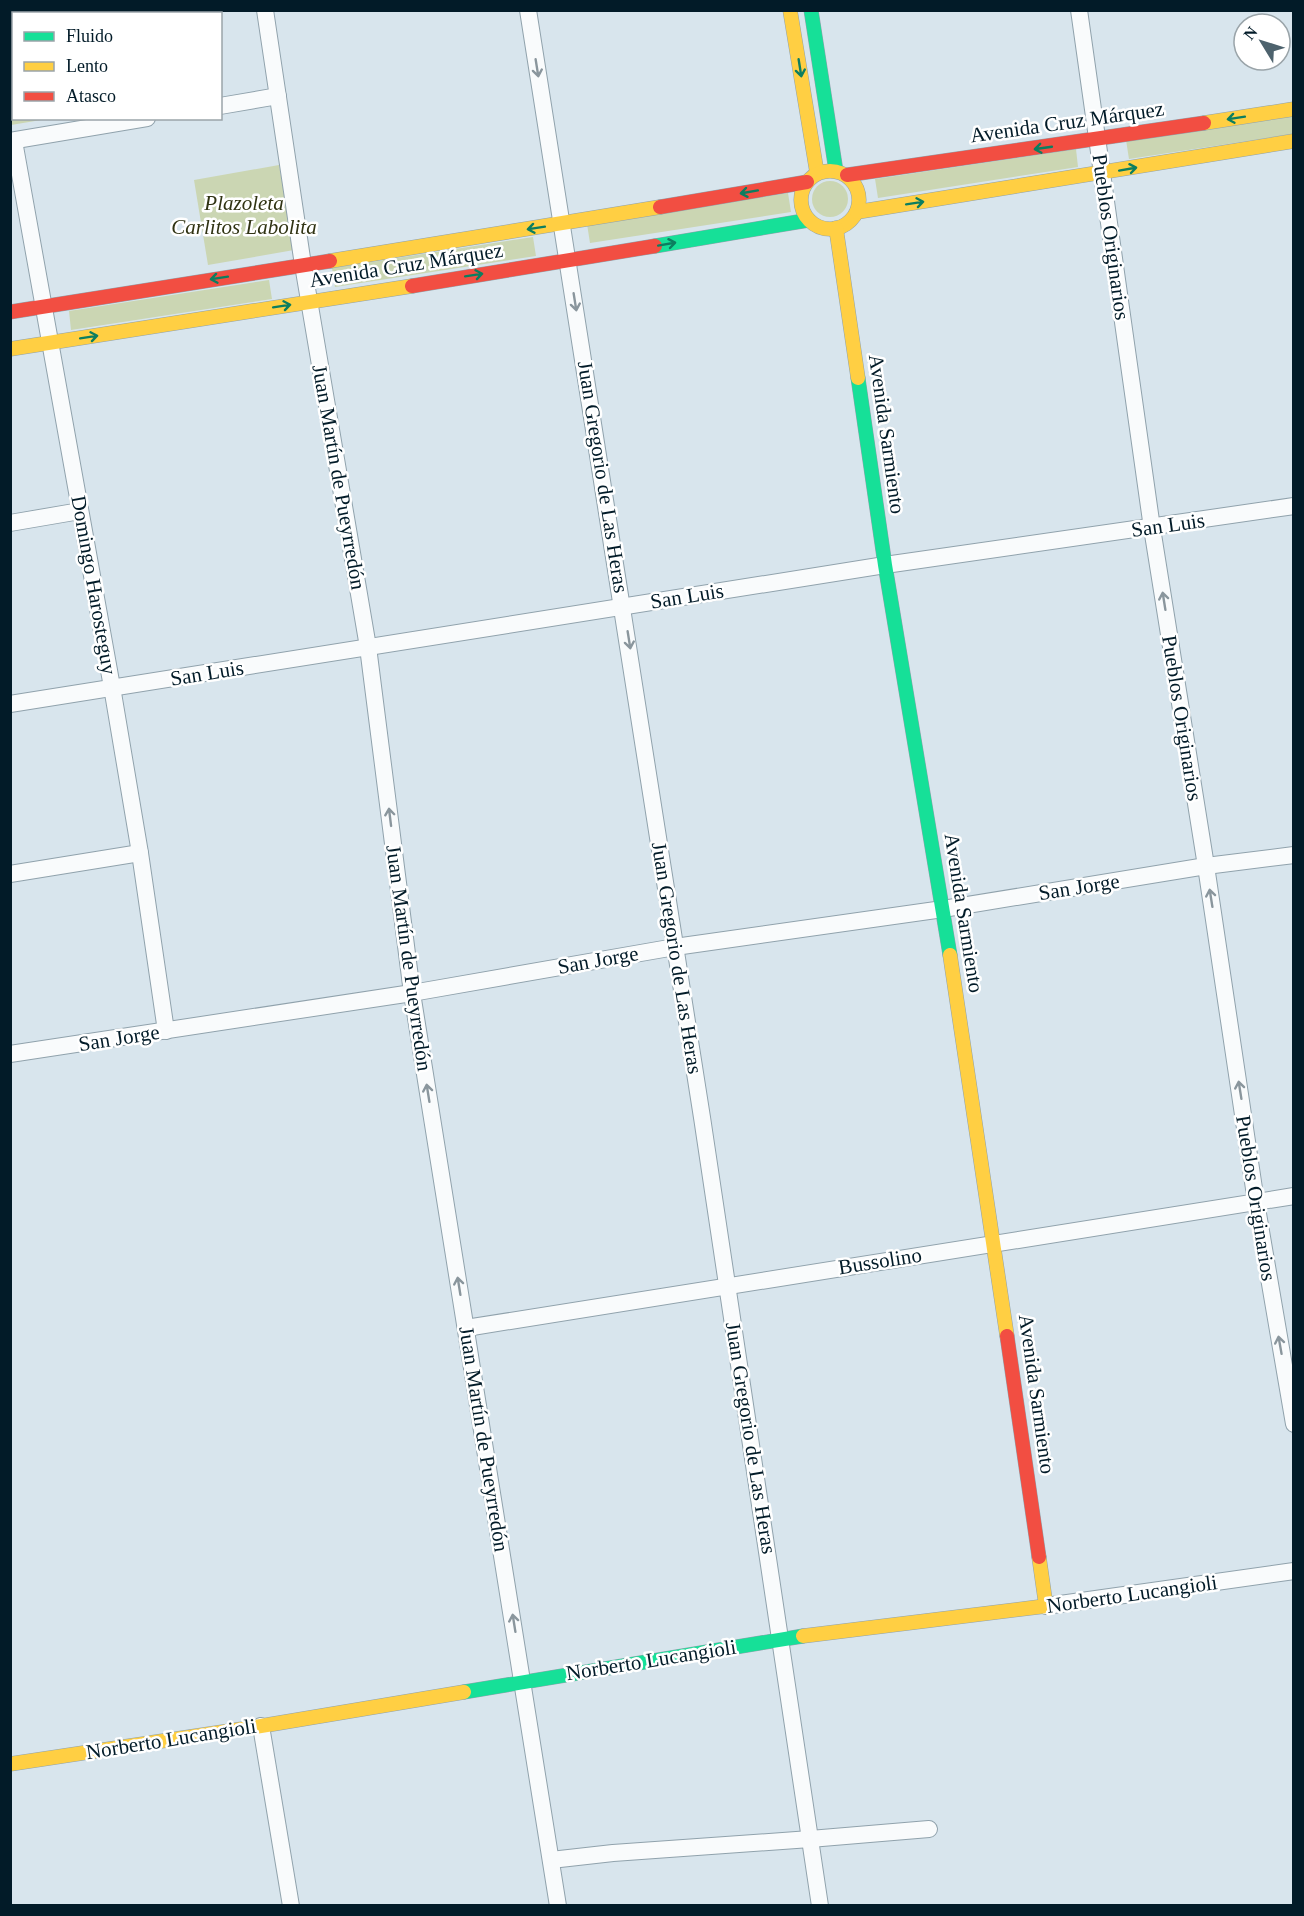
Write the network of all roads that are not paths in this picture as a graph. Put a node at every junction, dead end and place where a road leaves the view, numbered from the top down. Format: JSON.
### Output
{"nodes":[{"id":1,"x":265,"y":10,"type":"edge"},
{"id":2,"x":528,"y":10,"type":"edge"},
{"id":3,"x":790,"y":10,"type":"edge"},
{"id":4,"x":811,"y":10,"type":"edge"},
{"id":5,"x":1079,"y":10,"type":"edge"},
{"id":6,"x":278,"y":96,"type":"junction"},
{"id":7,"x":222,"y":106,"type":"edge"},
{"id":8,"x":1293,"y":109,"type":"edge"},
{"id":9,"x":135,"y":120,"type":"edge"},
{"id":10,"x":1097,"y":140,"type":"junction"},
{"id":11,"x":12,"y":141,"type":"edge"},
{"id":12,"x":1293,"y":141,"type":"edge"},
{"id":13,"x":841,"y":173,"type":"junction"},
{"id":14,"x":1103,"y":173,"type":"junction"},
{"id":15,"x":812,"y":178,"type":"junction"},
{"id":16,"x":857,"y":212,"type":"junction"},
{"id":17,"x":809,"y":220,"type":"junction"},
{"id":18,"x":562,"y":224,"type":"junction"},
{"id":19,"x":836,"y":228,"type":"junction"},
{"id":20,"x":568,"y":261,"type":"junction"},
{"id":21,"x":303,"y":265,"type":"junction"},
{"id":22,"x":309,"y":302,"type":"junction"},
{"id":23,"x":44,"y":307,"type":"junction"},
{"id":24,"x":10,"y":312,"type":"edge"},
{"id":25,"x":50,"y":343,"type":"junction"},
{"id":26,"x":10,"y":349,"type":"edge"},
{"id":27,"x":1293,"y":506,"type":"edge"},
{"id":28,"x":80,"y":511,"type":"junction"},
{"id":29,"x":10,"y":523,"type":"edge"},
{"id":30,"x":1152,"y":528,"type":"junction"},
{"id":31,"x":885,"y":565,"type":"junction"},
{"id":32,"x":623,"y":606,"type":"junction"},
{"id":33,"x":368,"y":647,"type":"junction"},
{"id":34,"x":112,"y":687,"type":"junction"},
{"id":35,"x":10,"y":704,"type":"edge"},
{"id":36,"x":140,"y":853,"type":"junction"},
{"id":37,"x":1293,"y":855,"type":"edge"},
{"id":38,"x":1206,"y":866,"type":"junction"},
{"id":39,"x":10,"y":874,"type":"edge"},
{"id":40,"x":943,"y":909,"type":"junction"},
{"id":41,"x":675,"y":947,"type":"junction"},
{"id":42,"x":412,"y":993,"type":"junction"},
{"id":43,"x":166,"y":1031,"type":"junction"},
{"id":44,"x":10,"y":1054,"type":"edge"},
{"id":45,"x":1293,"y":1196,"type":"edge"},
{"id":46,"x":1256,"y":1202,"type":"junction"},
{"id":47,"x":993,"y":1242,"type":"junction"},
{"id":48,"x":728,"y":1286,"type":"junction"},
{"id":49,"x":466,"y":1328,"type":"junction"},
{"id":50,"x":1293,"y":1424,"type":"edge"},
{"id":51,"x":1293,"y":1571,"type":"edge"},
{"id":52,"x":1046,"y":1606,"type":"junction"},
{"id":53,"x":781,"y":1639,"type":"junction"},
{"id":54,"x":523,"y":1681,"type":"junction"},
{"id":55,"x":261,"y":1726,"type":"junction"},
{"id":56,"x":10,"y":1764,"type":"edge"},
{"id":57,"x":929,"y":1829,"type":"dead end"},
{"id":58,"x":810,"y":1839,"type":"junction"},
{"id":59,"x":551,"y":1860,"type":"junction"},
{"id":60,"x":291,"y":1905,"type":"edge"},
{"id":61,"x":558,"y":1905,"type":"edge"},
{"id":62,"x":820,"y":1905,"type":"edge"}],
"edges":[{"from":1,"to":6,"type":"street","name":"Juan Martín de Pueyrredón"},
{"from":2,"to":18,"type":"street","name":"Juan Gregorio de Las Heras","one_way":true},
{"from":3,"to":15,"type":"main road","one_way":true},
{"from":4,"to":13,"type":"main road"},
{"from":5,"to":10,"type":"street","name":"Pueblos Originarios"},
{"from":6,"to":7,"type":"street"},
{"from":6,"to":21,"type":"street","name":"Juan Martín de Pueyrredón"},
{"from":8,"to":10,"type":"main road","name":"Avenida Cruz Márquez","one_way":true},
{"from":9,"to":11,"type":"street"},
{"from":10,"to":13,"type":"main road","name":"Avenida Cruz Márquez","one_way":true},
{"from":10,"to":14,"type":"street","name":"Pueblos Originarios"},
{"from":11,"to":23,"type":"street","name":"Domingo Harosteguy"},
{"from":14,"to":12,"type":"main road","one_way":true},
{"from":13,"to":15,"type":"main road"},
{"from":13,"to":16,"type":"main road"},
{"from":16,"to":14,"type":"main road","one_way":true},
{"from":14,"to":30,"type":"street","name":"Pueblos Originarios"},
{"from":15,"to":17,"type":"main road"},
{"from":15,"to":18,"type":"main road","name":"Avenida Cruz Márquez","one_way":true},
{"from":16,"to":19,"type":"main road"},
{"from":17,"to":19,"type":"main road"},
{"from":20,"to":17,"type":"main road","name":"Avenida Cruz Márquez","one_way":true},
{"from":18,"to":20,"type":"street","name":"Juan Gregorio de Las Heras"},
{"from":18,"to":21,"type":"main road","name":"Avenida Cruz Márquez","one_way":true},
{"from":19,"to":31,"type":"main road","name":"Avenida Sarmiento"},
{"from":22,"to":20,"type":"main road","name":"Avenida Cruz Márquez","one_way":true},
{"from":20,"to":32,"type":"street","name":"Juan Gregorio de Las Heras","one_way":true},
{"from":21,"to":22,"type":"street","name":"Juan Martín de Pueyrredón"},
{"from":21,"to":23,"type":"main road","name":"Avenida Cruz Márquez","one_way":true},
{"from":25,"to":22,"type":"main road","name":"Avenida Cruz Márquez","one_way":true},
{"from":22,"to":33,"type":"street","name":"Juan Martín de Pueyrredón"},
{"from":23,"to":24,"type":"main road","name":"Avenida Cruz Márquez"},
{"from":23,"to":25,"type":"street","name":"Domingo Harosteguy"},
{"from":25,"to":26,"type":"main road","name":"Avenida Cruz Márquez"},
{"from":25,"to":28,"type":"street","name":"Domingo Harosteguy"},
{"from":27,"to":30,"type":"street","name":"San Luis"},
{"from":28,"to":29,"type":"street"},
{"from":28,"to":34,"type":"street","name":"Domingo Harosteguy"},
{"from":30,"to":31,"type":"street","name":"San Luis"},
{"from":38,"to":30,"type":"street","name":"Pueblos Originarios","one_way":true},
{"from":31,"to":32,"type":"street","name":"San Luis"},
{"from":31,"to":40,"type":"main road","name":"Avenida Sarmiento"},
{"from":32,"to":33,"type":"street","name":"San Luis"},
{"from":32,"to":41,"type":"street","name":"Juan Gregorio de Las Heras","one_way":true},
{"from":33,"to":34,"type":"street","name":"San Luis"},
{"from":42,"to":33,"type":"street","name":"Juan Martín de Pueyrredón","one_way":true},
{"from":34,"to":35,"type":"street","name":"San Luis"},
{"from":34,"to":36,"type":"street","name":"Domingo Harosteguy"},
{"from":36,"to":39,"type":"street"},
{"from":36,"to":43,"type":"street","name":"Domingo Harosteguy"},
{"from":37,"to":38,"type":"street","name":"San Jorge"},
{"from":38,"to":40,"type":"street","name":"San Jorge"},
{"from":46,"to":38,"type":"street","name":"Pueblos Originarios","one_way":true},
{"from":40,"to":41,"type":"street","name":"San Jorge"},
{"from":40,"to":47,"type":"main road","name":"Avenida Sarmiento"},
{"from":41,"to":42,"type":"street","name":"San Jorge"},
{"from":41,"to":48,"type":"street","name":"Juan Gregorio de Las Heras"},
{"from":42,"to":43,"type":"street","name":"San Jorge"},
{"from":49,"to":42,"type":"street","name":"Juan Martín de Pueyrredón","one_way":true},
{"from":43,"to":44,"type":"street","name":"San Jorge"},
{"from":45,"to":46,"type":"street","name":"Bussolino"},
{"from":46,"to":47,"type":"street","name":"Bussolino"},
{"from":50,"to":46,"type":"street","name":"Pueblos Originarios","one_way":true},
{"from":47,"to":48,"type":"street","name":"Bussolino"},
{"from":47,"to":52,"type":"main road","name":"Avenida Sarmiento"},
{"from":48,"to":49,"type":"street","name":"Bussolino"},
{"from":48,"to":53,"type":"street","name":"Juan Gregorio de Las Heras"},
{"from":54,"to":49,"type":"street","name":"Juan Martín de Pueyrredón","one_way":true},
{"from":51,"to":52,"type":"street","name":"Norberto Lucangioli"},
{"from":52,"to":53,"type":"main road","name":"Norberto Lucangioli"},
{"from":53,"to":54,"type":"main road","name":"Norberto Lucangioli"},
{"from":53,"to":58,"type":"street","name":"Juan Gregorio de Las Heras"},
{"from":54,"to":55,"type":"main road","name":"Norberto Lucangioli"},
{"from":54,"to":59,"type":"street","name":"Juan Martín de Pueyrredón"},
{"from":55,"to":56,"type":"main road","name":"Norberto Lucangioli"},
{"from":55,"to":60,"type":"street"},
{"from":57,"to":58,"type":"street"},
{"from":58,"to":59,"type":"street"},
{"from":58,"to":62,"type":"street","name":"Juan Gregorio de Las Heras"},
{"from":59,"to":61,"type":"street","name":"Juan Martín de Pueyrredón"}]}
